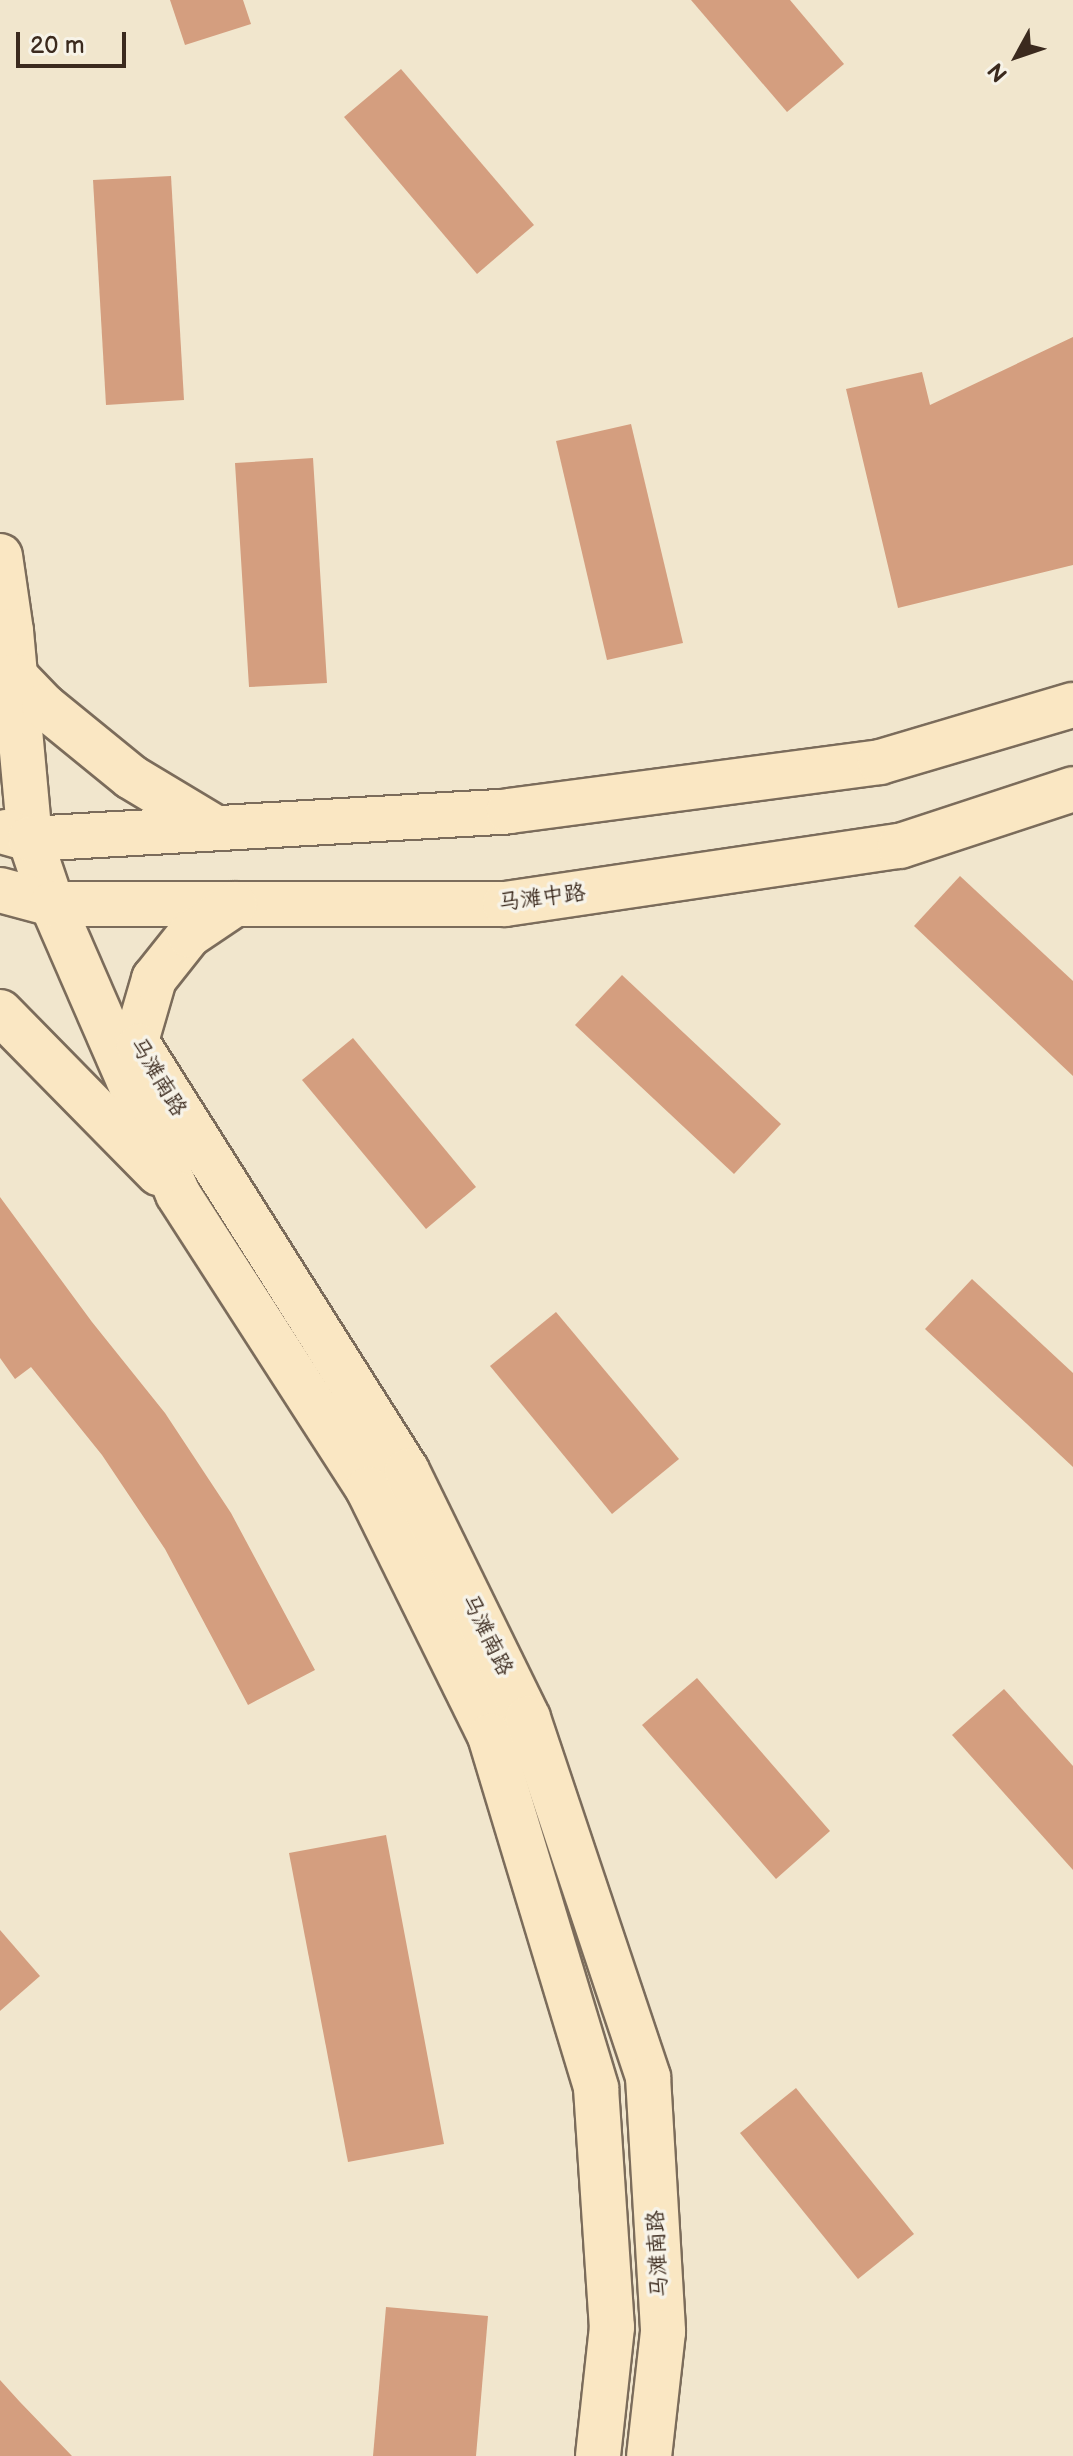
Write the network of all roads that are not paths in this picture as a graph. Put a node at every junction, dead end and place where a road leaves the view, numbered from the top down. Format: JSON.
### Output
{"nodes":[{"id":1,"x":0,"y":556,"type":"edge"},
{"id":2,"x":9,"y":649,"type":"edge"},
{"id":3,"x":1073,"y":705,"type":"edge"},
{"id":4,"x":1073,"y":789,"type":"edge"},
{"id":5,"x":216,"y":828,"type":"junction"},
{"id":6,"x":15,"y":835,"type":"edge"},
{"id":7,"x":0,"y":890,"type":"edge"},
{"id":8,"x":52,"y":904,"type":"junction"},
{"id":9,"x":235,"y":904,"type":"junction"},
{"id":10,"x":0,"y":1012,"type":"edge"},
{"id":11,"x":136,"y":1041,"type":"junction"},
{"id":12,"x":178,"y":1194,"type":"junction"},
{"id":13,"x":598,"y":2456,"type":"edge"},
{"id":14,"x":649,"y":2456,"type":"edge"}],
"edges":[{"from":1,"to":2,"type":"main road","name":"马滩南路"},
{"from":2,"to":5,"type":"main road"},
{"from":2,"to":6,"type":"main road","name":"马滩南路"},
{"from":3,"to":5,"type":"main road"},
{"from":4,"to":9,"type":"main road","name":"马滩中路"},
{"from":5,"to":6,"type":"main road"},
{"from":6,"to":8,"type":"main road","name":"马滩南路"},
{"from":7,"to":8,"type":"main road","name":"马滩中路"},
{"from":8,"to":9,"type":"main road","name":"马滩中路"},
{"from":8,"to":11,"type":"main road","name":"马滩南路"},
{"from":8,"to":12,"type":"main road","name":"马滩南路"},
{"from":9,"to":11,"type":"main road"},
{"from":10,"to":12,"type":"main road"},
{"from":11,"to":14,"type":"main road","name":"马滩南路"},
{"from":12,"to":13,"type":"main road","name":"马滩南路"}]}
